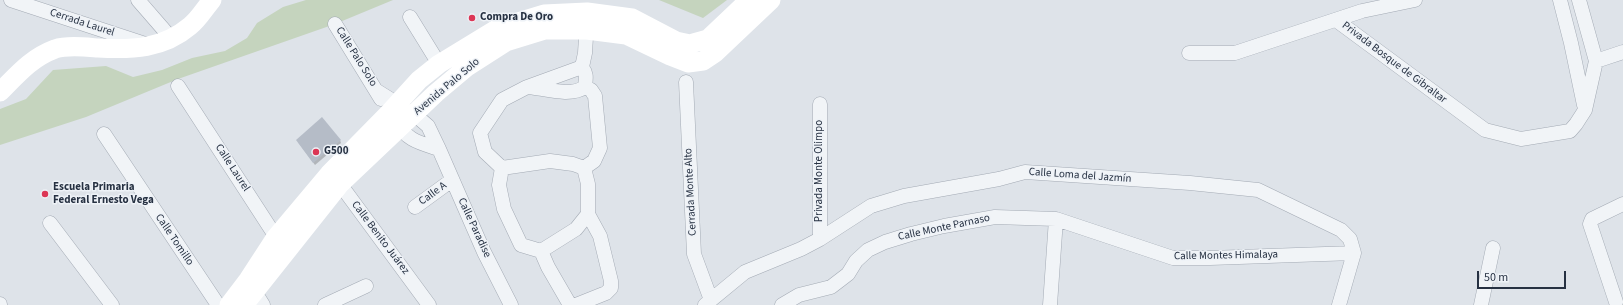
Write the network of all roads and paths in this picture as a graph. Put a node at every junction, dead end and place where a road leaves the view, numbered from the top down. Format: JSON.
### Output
{"nodes":[{"id":1,"x":11,"y":0,"type":"edge"},
{"id":2,"x":138,"y":0,"type":"edge"},
{"id":3,"x":212,"y":0,"type":"edge"},
{"id":4,"x":749,"y":0,"type":"edge"},
{"id":5,"x":771,"y":0,"type":"edge"},
{"id":6,"x":1415,"y":0,"type":"edge"},
{"id":7,"x":1560,"y":0,"type":"edge"},
{"id":8,"x":1579,"y":0,"type":"edge"},
{"id":9,"x":410,"y":17,"type":"dead end"},
{"id":10,"x":1336,"y":20,"type":"junction"},
{"id":11,"x":587,"y":21,"type":"junction"},
{"id":12,"x":334,"y":24,"type":"dead end"},
{"id":13,"x":171,"y":38,"type":"junction"},
{"id":14,"x":152,"y":46,"type":"junction"},
{"id":15,"x":1623,"y":52,"type":"edge"},
{"id":16,"x":1189,"y":53,"type":"dead end"},
{"id":17,"x":1596,"y":61,"type":"junction"},
{"id":18,"x":439,"y":64,"type":"junction"},
{"id":19,"x":582,"y":67,"type":"junction"},
{"id":20,"x":686,"y":82,"type":"dead end"},
{"id":21,"x":178,"y":86,"type":"dead end"},
{"id":22,"x":585,"y":86,"type":"junction"},
{"id":23,"x":527,"y":87,"type":"junction"},
{"id":24,"x":0,"y":92,"type":"edge"},
{"id":25,"x":820,"y":104,"type":"dead end"},
{"id":26,"x":1585,"y":110,"type":"junction"},
{"id":27,"x":414,"y":114,"type":"junction"},
{"id":28,"x":395,"y":115,"type":"junction"},
{"id":29,"x":104,"y":134,"type":"dead end"},
{"id":30,"x":439,"y":149,"type":"junction"},
{"id":31,"x":502,"y":168,"type":"junction"},
{"id":32,"x":584,"y":168,"type":"junction"},
{"id":33,"x":334,"y":179,"type":"junction"},
{"id":34,"x":452,"y":180,"type":"junction"},
{"id":35,"x":1623,"y":204,"type":"edge"},
{"id":36,"x":415,"y":207,"type":"dead end"},
{"id":37,"x":588,"y":214,"type":"junction"},
{"id":38,"x":1056,"y":219,"type":"junction"},
{"id":39,"x":50,"y":223,"type":"dead end"},
{"id":40,"x":820,"y":238,"type":"junction"},
{"id":41,"x":283,"y":241,"type":"junction"},
{"id":42,"x":1493,"y":248,"type":"dead end"},
{"id":43,"x":541,"y":252,"type":"junction"},
{"id":44,"x":1354,"y":253,"type":"junction"},
{"id":45,"x":366,"y":286,"type":"dead end"},
{"id":46,"x":252,"y":295,"type":"edge"},
{"id":47,"x":708,"y":302,"type":"edge"},
{"id":48,"x":1616,"y":302,"type":"dead end"},
{"id":49,"x":112,"y":305,"type":"edge"},
{"id":50,"x":218,"y":305,"type":"edge"},
{"id":51,"x":229,"y":305,"type":"edge"},
{"id":52,"x":325,"y":305,"type":"edge"},
{"id":53,"x":429,"y":305,"type":"edge"},
{"id":54,"x":511,"y":305,"type":"edge"},
{"id":55,"x":570,"y":305,"type":"edge"},
{"id":56,"x":576,"y":305,"type":"edge"},
{"id":57,"x":782,"y":305,"type":"edge"},
{"id":58,"x":1050,"y":305,"type":"edge"},
{"id":59,"x":1339,"y":305,"type":"edge"},
{"id":60,"x":1481,"y":305,"type":"edge"}],
"edges":[{"from":1,"to":14,"type":"street","name":"Cerrada Laurel"},
{"from":2,"to":13,"type":"street"},
{"from":3,"to":13,"type":"main road"},
{"from":4,"to":11,"type":"main road","name":"Avenida Palo Solo"},
{"from":5,"to":11,"type":"main road","name":"Avenida Palo Solo"},
{"from":6,"to":10,"type":"street"},
{"from":7,"to":26,"type":"street"},
{"from":8,"to":17,"type":"street"},
{"from":9,"to":18,"type":"street"},
{"from":10,"to":16,"type":"street","name":"Privada Bosque de Gibraltar"},
{"from":10,"to":26,"type":"street","name":"Privada Bosque de Gibraltar"},
{"from":11,"to":18,"type":"main road","name":"Avenida Palo Solo"},
{"from":11,"to":19,"type":"street"},
{"from":11,"to":27,"type":"main road","name":"Avenida Palo Solo"},
{"from":12,"to":28,"type":"street","name":"Calle Palo Solo"},
{"from":13,"to":14,"type":"main road"},
{"from":14,"to":24,"type":"main road"},
{"from":15,"to":17,"type":"street"},
{"from":17,"to":26,"type":"street"},
{"from":18,"to":28,"type":"main road","name":"Avenida Palo Solo"},
{"from":19,"to":22,"type":"street"},
{"from":19,"to":23,"type":"street"},
{"from":20,"to":47,"type":"street","name":"Cerrada Monte Alto"},
{"from":21,"to":41,"type":"street","name":"Calle Laurel"},
{"from":22,"to":23,"type":"street"},
{"from":22,"to":32,"type":"street"},
{"from":23,"to":31,"type":"street"},
{"from":25,"to":40,"type":"street","name":"Privada Monte Olimpo"},
{"from":27,"to":28,"type":"main road","name":"Avenida Palo Solo"},
{"from":27,"to":30,"type":"street","name":"Calle Paradise"},
{"from":28,"to":30,"type":"street"},
{"from":28,"to":33,"type":"main road","name":"Avenida Palo Solo"},
{"from":29,"to":50,"type":"street","name":"Calle Tomillo"},
{"from":30,"to":34,"type":"street","name":"Calle Paradise"},
{"from":31,"to":32,"type":"street"},
{"from":31,"to":43,"type":"street"},
{"from":32,"to":37,"type":"street"},
{"from":33,"to":41,"type":"main road","name":"Avenida Palo Solo"},
{"from":33,"to":53,"type":"street","name":"Calle Benito Juárez"},
{"from":34,"to":36,"type":"street","name":"Calle A"},
{"from":34,"to":54,"type":"street","name":"Calle Paradise"},
{"from":35,"to":48,"type":"street"},
{"from":37,"to":43,"type":"street"},
{"from":37,"to":56,"type":"street"},
{"from":38,"to":44,"type":"street","name":"Calle Montes Himalaya"},
{"from":38,"to":57,"type":"street","name":"Calle Monte Parnaso"},
{"from":38,"to":58,"type":"street"},
{"from":39,"to":49,"type":"street"},
{"from":40,"to":44,"type":"street","name":"Calle Loma del Jazmín"},
{"from":40,"to":47,"type":"street","name":"Calle Loma del Jazmín"},
{"from":41,"to":46,"type":"main road","name":"Avenida Palo Solo"},
{"from":42,"to":60,"type":"street"},
{"from":43,"to":55,"type":"street"},
{"from":44,"to":59,"type":"street"},
{"from":45,"to":52,"type":"street"},
{"from":46,"to":51,"type":"main road","name":"Avenida Palo Solo"}]}
